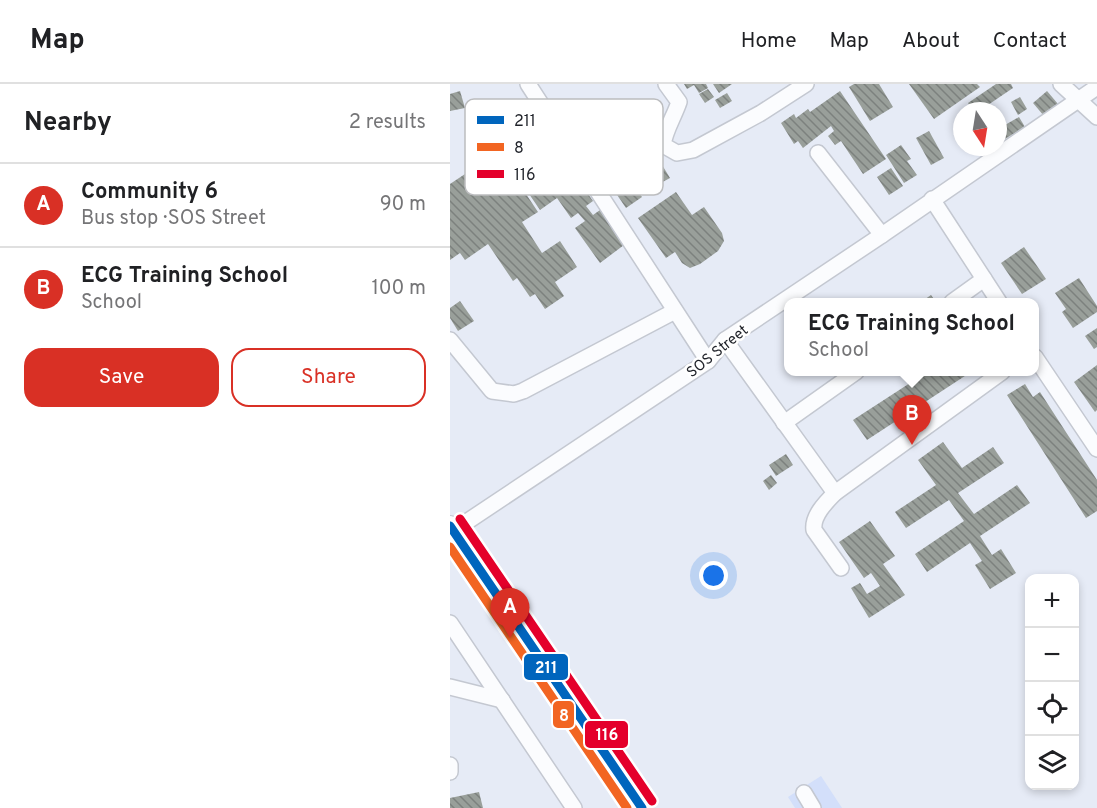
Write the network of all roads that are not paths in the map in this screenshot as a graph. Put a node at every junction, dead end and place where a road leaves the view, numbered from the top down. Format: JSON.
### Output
{"nodes":[{"id":1,"x":528,"y":84,"type":"edge"},
{"id":2,"x":666,"y":84,"type":"edge"},
{"id":3,"x":806,"y":84,"type":"edge"},
{"id":4,"x":1061,"y":84,"type":"edge"},
{"id":5,"x":1097,"y":87,"type":"edge"},
{"id":6,"x":1079,"y":98,"type":"junction"},
{"id":7,"x":538,"y":99,"type":"edge"},
{"id":8,"x":1097,"y":117,"type":"edge"},
{"id":9,"x":818,"y":153,"type":"dead end"},
{"id":10,"x":600,"y":195,"type":"edge"},
{"id":11,"x":932,"y":199,"type":"junction"},
{"id":12,"x":882,"y":235,"type":"junction"},
{"id":13,"x":984,"y":279,"type":"junction"},
{"id":14,"x":788,"y":298,"type":"edge"},
{"id":15,"x":959,"y":298,"type":"edge"},
{"id":16,"x":996,"y":298,"type":"edge"},
{"id":17,"x":784,"y":301,"type":"edge"},
{"id":18,"x":675,"y":311,"type":"junction"},
{"id":19,"x":450,"y":340,"type":"edge"},
{"id":20,"x":725,"y":340,"type":"junction"},
{"id":21,"x":708,"y":361,"type":"junction"},
{"id":22,"x":1039,"y":363,"type":"edge"},
{"id":23,"x":850,"y":376,"type":"edge"},
{"id":24,"x":996,"y":376,"type":"edge"},
{"id":25,"x":784,"y":423,"type":"junction"},
{"id":26,"x":1097,"y":449,"type":"edge"},
{"id":27,"x":835,"y":493,"type":"junction"},
{"id":28,"x":451,"y":528,"type":"edge"},
{"id":29,"x":841,"y":568,"type":"dead end"},
{"id":30,"x":450,"y":623,"type":"edge"},
{"id":31,"x":450,"y":687,"type":"edge"},
{"id":32,"x":502,"y":699,"type":"junction"},
{"id":33,"x":450,"y":765,"type":"edge"},
{"id":34,"x":450,"y":772,"type":"edge"},
{"id":35,"x":804,"y":793,"type":"dead end"},
{"id":36,"x":574,"y":808,"type":"edge"},
{"id":37,"x":642,"y":808,"type":"edge"},
{"id":38,"x":813,"y":808,"type":"edge"}],
"edges":[{"from":1,"to":7,"type":"street"},
{"from":2,"to":3,"type":"street"},
{"from":4,"to":6,"type":"street"},
{"from":5,"to":6,"type":"street","name":"SOS Street"},
{"from":6,"to":8,"type":"street"},
{"from":6,"to":11,"type":"street","name":"SOS Street"},
{"from":9,"to":12,"type":"street"},
{"from":10,"to":18,"type":"street"},
{"from":11,"to":12,"type":"street","name":"SOS Street"},
{"from":11,"to":13,"type":"street"},
{"from":12,"to":14,"type":"street","name":"SOS Street"},
{"from":13,"to":15,"type":"street"},
{"from":13,"to":16,"type":"street"},
{"from":17,"to":20,"type":"street","name":"SOS Street"},
{"from":18,"to":19,"type":"street"},
{"from":18,"to":21,"type":"street"},
{"from":20,"to":21,"type":"street","name":"SOS Street"},
{"from":20,"to":25,"type":"street"},
{"from":21,"to":28,"type":"street","name":"SOS Street"},
{"from":22,"to":26,"type":"street"},
{"from":23,"to":25,"type":"street"},
{"from":24,"to":27,"type":"street"},
{"from":25,"to":27,"type":"street"},
{"from":27,"to":29,"type":"street"},
{"from":28,"to":37,"type":"main road"},
{"from":30,"to":32,"type":"street"},
{"from":31,"to":32,"type":"street"},
{"from":32,"to":36,"type":"street"},
{"from":33,"to":34,"type":"street"},
{"from":35,"to":38,"type":"street"}]}
